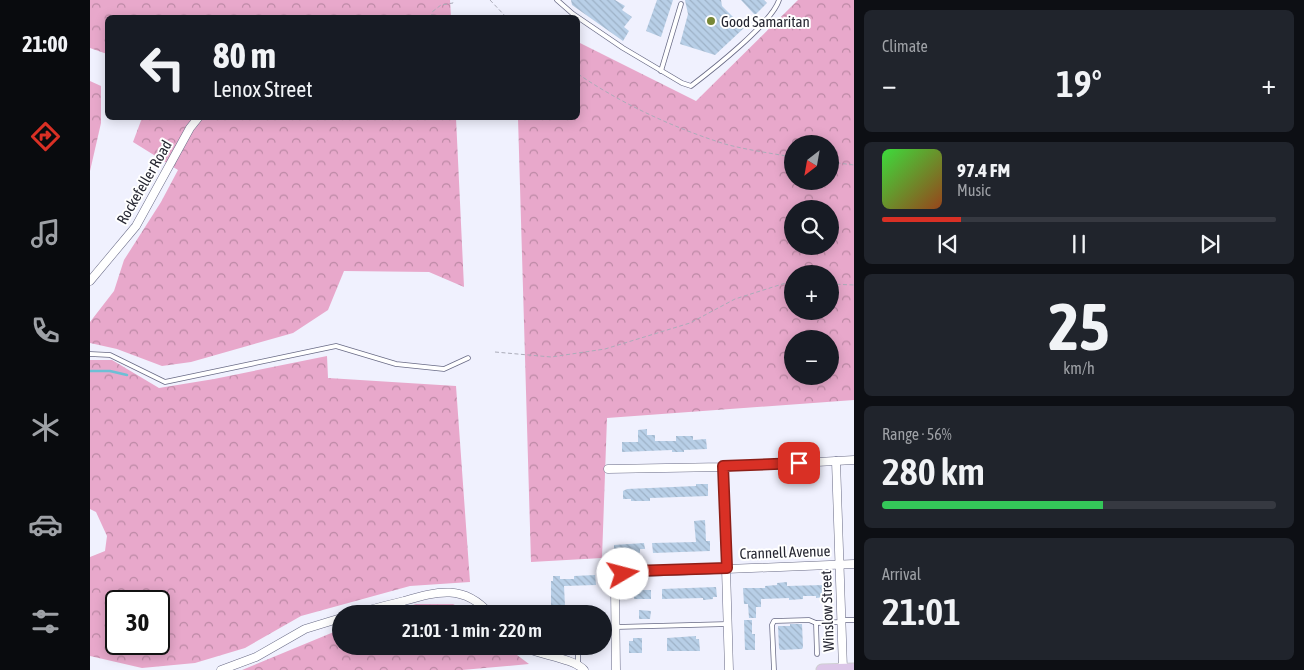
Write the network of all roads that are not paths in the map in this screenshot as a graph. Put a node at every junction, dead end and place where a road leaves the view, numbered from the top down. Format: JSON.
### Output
{"nodes":[{"id":1,"x":557,"y":0,"type":"edge"},
{"id":2,"x":780,"y":0,"type":"edge"},
{"id":3,"x":681,"y":4,"type":"dead end"},
{"id":4,"x":575,"y":15,"type":"edge"},
{"id":5,"x":580,"y":19,"type":"edge"},
{"id":6,"x":661,"y":71,"type":"junction"},
{"id":7,"x":196,"y":120,"type":"edge"},
{"id":8,"x":90,"y":281,"type":"edge"},
{"id":9,"x":90,"y":354,"type":"edge"},
{"id":10,"x":468,"y":358,"type":"dead end"},
{"id":11,"x":854,"y":460,"type":"edge"},
{"id":12,"x":836,"y":461,"type":"junction"},
{"id":13,"x":723,"y":466,"type":"junction"},
{"id":14,"x":608,"y":469,"type":"dead end"},
{"id":15,"x":839,"y":564,"type":"junction"},
{"id":16,"x":854,"y":564,"type":"edge"},
{"id":17,"x":727,"y":568,"type":"junction"},
{"id":18,"x":388,"y":605,"type":"edge"},
{"id":19,"x":480,"y":605,"type":"edge"},
{"id":20,"x":854,"y":620,"type":"edge"},
{"id":21,"x":332,"y":621,"type":"edge"},
{"id":22,"x":841,"y":621,"type":"junction"},
{"id":23,"x":816,"y":623,"type":"junction"},
{"id":24,"x":728,"y":624,"type":"junction"},
{"id":25,"x":616,"y":627,"type":"junction"},
{"id":26,"x":817,"y":654,"type":"dead end"},
{"id":27,"x":542,"y":655,"type":"edge"},
{"id":28,"x":581,"y":667,"type":"edge"},
{"id":29,"x":848,"y":669,"type":"edge"},
{"id":30,"x":221,"y":670,"type":"edge"},
{"id":31,"x":616,"y":670,"type":"edge"},
{"id":32,"x":729,"y":670,"type":"edge"},
{"id":33,"x":774,"y":670,"type":"edge"},
{"id":34,"x":822,"y":670,"type":"edge"}],
"edges":[{"from":1,"to":4,"type":"lane"},
{"from":2,"to":6,"type":"lane"},
{"from":3,"to":6,"type":"lane"},
{"from":5,"to":6,"type":"lane"},
{"from":7,"to":8,"type":"street","name":"Rockefeller Road"},
{"from":9,"to":10,"type":"lane"},
{"from":11,"to":12,"type":"street"},
{"from":12,"to":13,"type":"street"},
{"from":12,"to":15,"type":"street","name":"Winslow Street"},
{"from":13,"to":14,"type":"street"},
{"from":13,"to":17,"type":"street"},
{"from":15,"to":16,"type":"street","name":"Crannell Avenue"},
{"from":15,"to":17,"type":"street","name":"Crannell Avenue"},
{"from":15,"to":22,"type":"street","name":"Winslow Street"},
{"from":17,"to":24,"type":"street"},
{"from":17,"to":25,"type":"street","name":"Crannell Avenue"},
{"from":18,"to":19,"type":"street"},
{"from":20,"to":22,"type":"lane"},
{"from":21,"to":30,"type":"street"},
{"from":22,"to":23,"type":"lane"},
{"from":22,"to":29,"type":"street","name":"Winslow Street"},
{"from":23,"to":26,"type":"lane"},
{"from":23,"to":33,"type":"lane"},
{"from":24,"to":25,"type":"lane"},
{"from":24,"to":32,"type":"street"},
{"from":25,"to":31,"type":"street"},
{"from":27,"to":28,"type":"street"},
{"from":29,"to":34,"type":"main road"}]}
